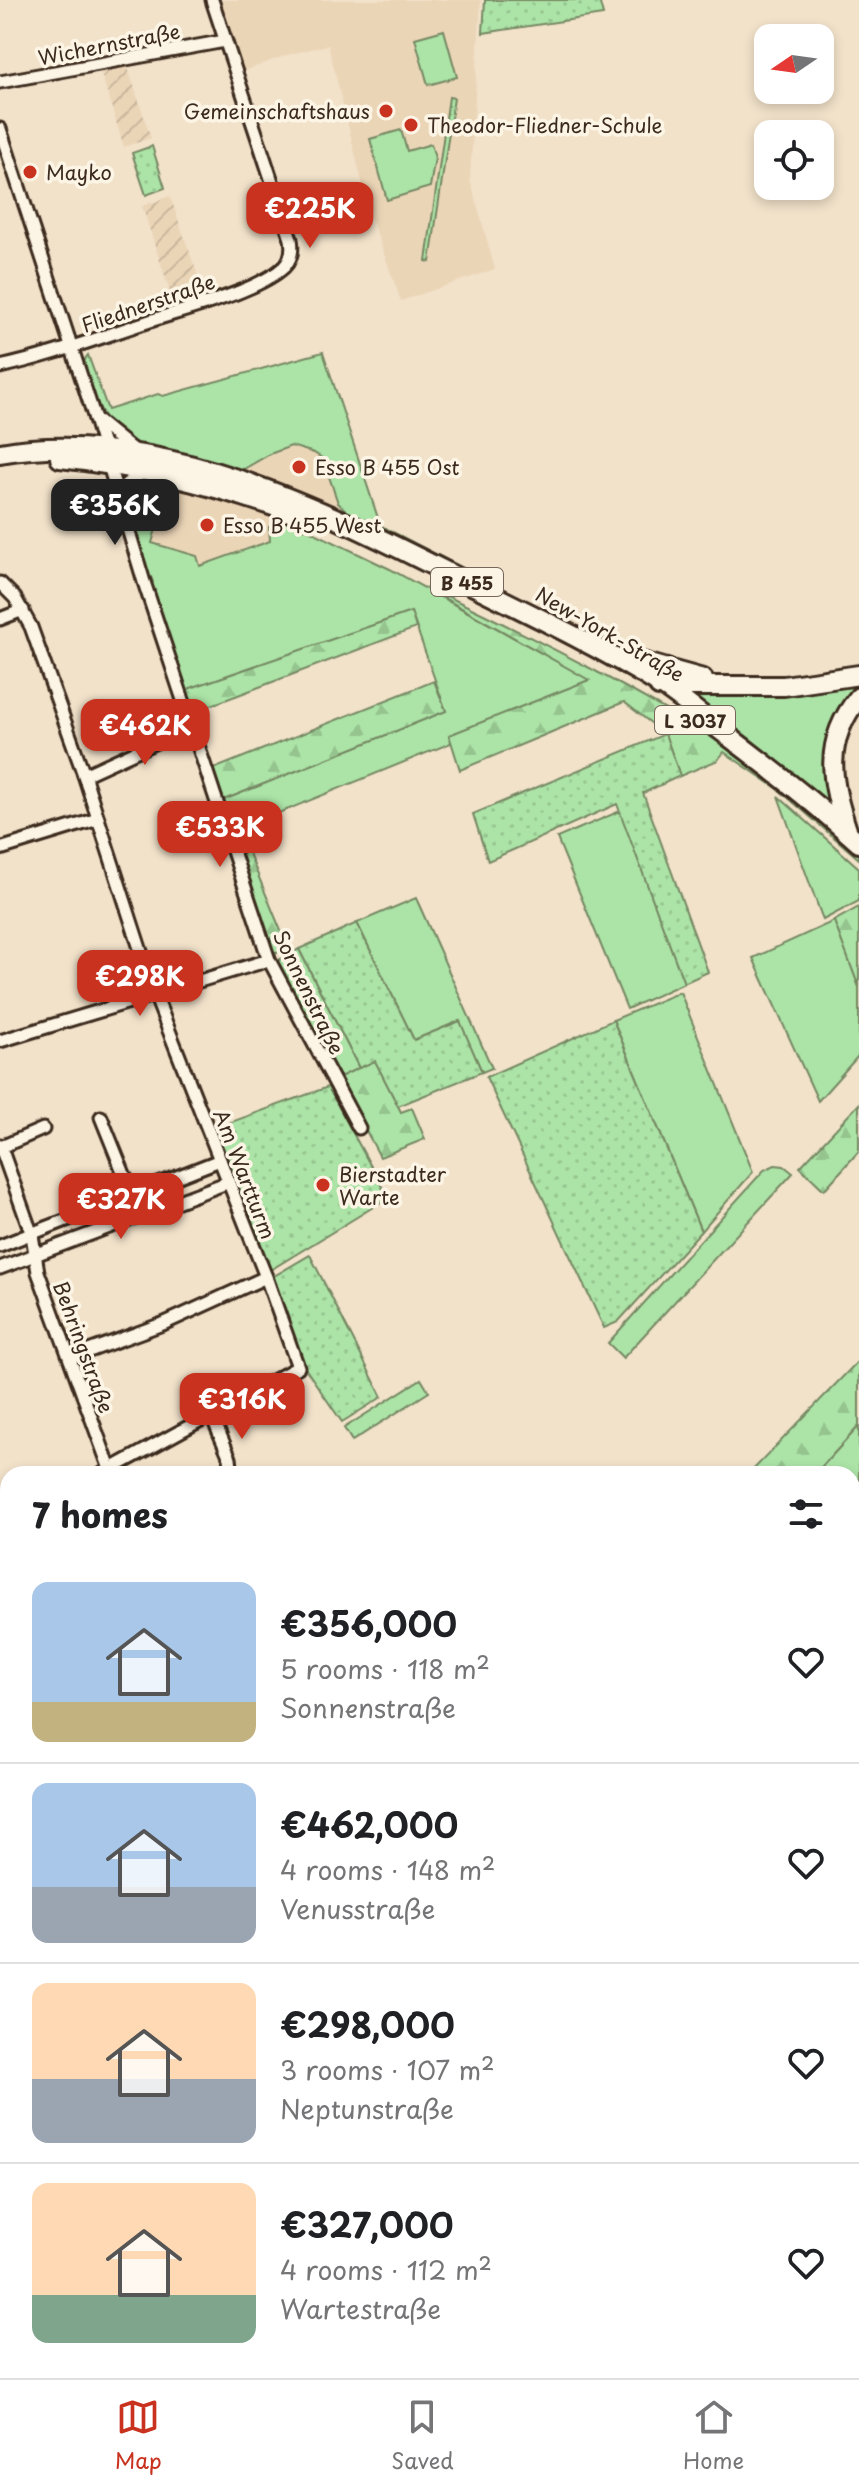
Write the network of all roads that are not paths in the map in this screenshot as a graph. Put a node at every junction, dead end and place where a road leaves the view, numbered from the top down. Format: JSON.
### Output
{"nodes":[{"id":1,"x":212,"y":0,"type":"edge"},
{"id":2,"x":225,"y":41,"type":"junction"},
{"id":3,"x":0,"y":82,"type":"edge"},
{"id":4,"x":0,"y":129,"type":"edge"},
{"id":5,"x":6,"y":167,"type":"edge"},
{"id":6,"x":72,"y":348,"type":"junction"},
{"id":7,"x":0,"y":367,"type":"edge"},
{"id":8,"x":95,"y":419,"type":"junction"},
{"id":9,"x":0,"y":454,"type":"edge"},
{"id":10,"x":106,"y":458,"type":"junction"},
{"id":11,"x":143,"y":463,"type":"junction"},
{"id":12,"x":119,"y":501,"type":"junction"},
{"id":13,"x":0,"y":583,"type":"edge"},
{"id":14,"x":23,"y":610,"type":"junction"},
{"id":15,"x":0,"y":619,"type":"edge"},
{"id":16,"x":585,"y":642,"type":"junction"},
{"id":17,"x":859,"y":675,"type":"edge"},
{"id":18,"x":629,"y":681,"type":"junction"},
{"id":19,"x":741,"y":686,"type":"junction"},
{"id":20,"x":663,"y":687,"type":"junction"},
{"id":21,"x":859,"y":697,"type":"edge"},
{"id":22,"x":191,"y":726,"type":"junction"},
{"id":23,"x":760,"y":760,"type":"junction"},
{"id":24,"x":84,"y":775,"type":"junction"},
{"id":25,"x":98,"y":819,"type":"junction"},
{"id":26,"x":854,"y":838,"type":"edge"},
{"id":27,"x":0,"y":849,"type":"edge"},
{"id":28,"x":269,"y":960,"type":"junction"},
{"id":29,"x":155,"y":995,"type":"junction"},
{"id":30,"x":0,"y":1041,"type":"edge"},
{"id":31,"x":101,"y":1117,"type":"dead end"},
{"id":32,"x":359,"y":1128,"type":"dead end"},
{"id":33,"x":43,"y":1129,"type":"dead end"},
{"id":34,"x":0,"y":1146,"type":"edge"},
{"id":35,"x":220,"y":1160,"type":"junction"},
{"id":36,"x":229,"y":1182,"type":"junction"},
{"id":37,"x":132,"y":1194,"type":"junction"},
{"id":38,"x":32,"y":1235,"type":"junction"},
{"id":39,"x":0,"y":1246,"type":"edge"},
{"id":40,"x":34,"y":1255,"type":"junction"},
{"id":41,"x":0,"y":1268,"type":"edge"},
{"id":42,"x":266,"y":1277,"type":"junction"},
{"id":43,"x":70,"y":1358,"type":"junction"},
{"id":44,"x":211,"y":1414,"type":"junction"},
{"id":45,"x":104,"y":1466,"type":"edge"},
{"id":46,"x":117,"y":1466,"type":"edge"},
{"id":47,"x":231,"y":1466,"type":"edge"}],
"edges":[{"from":1,"to":2,"type":"street","name":"Fliednerstraße"},
{"from":2,"to":3,"type":"street","name":"Wichernstraße"},
{"from":2,"to":6,"type":"street","name":"Fliednerstraße"},
{"from":4,"to":5,"type":"street","name":"Sonnenstraße"},
{"from":5,"to":6,"type":"street","name":"Sonnenstraße"},
{"from":6,"to":7,"type":"street"},
{"from":6,"to":8,"type":"street","name":"Sonnenstraße"},
{"from":8,"to":10,"type":"street","name":"Sonnenstraße"},
{"from":8,"to":11,"type":"street"},
{"from":9,"to":10,"type":"main road","number":"B 455"},
{"from":10,"to":11,"type":"main road","number":"B 455"},
{"from":10,"to":12,"type":"street","name":"Sonnenstraße"},
{"from":11,"to":12,"type":"street"},
{"from":11,"to":16,"type":"main road","name":"New-York-Straße","number":"B 455"},
{"from":11,"to":18,"type":"main road","name":"New-York-Straße","number":"B 455"},
{"from":12,"to":22,"type":"street","name":"Sonnenstraße"},
{"from":13,"to":14,"type":"street"},
{"from":14,"to":15,"type":"street"},
{"from":14,"to":24,"type":"street","name":"Am Wartturm"},
{"from":16,"to":19,"type":"main road","number":"B 455"},
{"from":16,"to":20,"type":"main road","name":"New-York-Straße","number":"L 3037"},
{"from":17,"to":19,"type":"main road","number":"B 455"},
{"from":18,"to":20,"type":"main road","number":"B 455"},
{"from":18,"to":23,"type":"main road","number":"L 3037"},
{"from":19,"to":20,"type":"main road","number":"B 455"},
{"from":20,"to":23,"type":"main road","name":"New-York-Straße","number":"L 3037"},
{"from":21,"to":26,"type":"main road"},
{"from":22,"to":24,"type":"street"},
{"from":22,"to":28,"type":"street","name":"Sonnenstraße"},
{"from":23,"to":26,"type":"main road","name":"New-York-Straße","number":"L 3037"},
{"from":24,"to":25,"type":"street","name":"Am Wartturm"},
{"from":25,"to":27,"type":"street"},
{"from":25,"to":29,"type":"street","name":"Am Wartturm"},
{"from":28,"to":29,"type":"street"},
{"from":28,"to":32,"type":"street","name":"Sonnenstraße"},
{"from":29,"to":30,"type":"street"},
{"from":29,"to":35,"type":"street","name":"Am Wartturm"},
{"from":31,"to":37,"type":"street"},
{"from":33,"to":34,"type":"street"},
{"from":34,"to":38,"type":"street","name":"Behringstraße"},
{"from":35,"to":36,"type":"street","name":"Am Wartturm"},
{"from":35,"to":37,"type":"street"},
{"from":36,"to":40,"type":"street"},
{"from":36,"to":42,"type":"street","name":"Am Wartturm"},
{"from":37,"to":38,"type":"street"},
{"from":38,"to":39,"type":"street"},
{"from":38,"to":40,"type":"street","name":"Behringstraße"},
{"from":40,"to":41,"type":"street"},
{"from":40,"to":43,"type":"street","name":"Behringstraße"},
{"from":42,"to":43,"type":"street"},
{"from":42,"to":44,"type":"street","name":"Am Wartturm"},
{"from":43,"to":45,"type":"street","name":"Behringstraße"},
{"from":44,"to":46,"type":"street"},
{"from":44,"to":47,"type":"street"}]}
